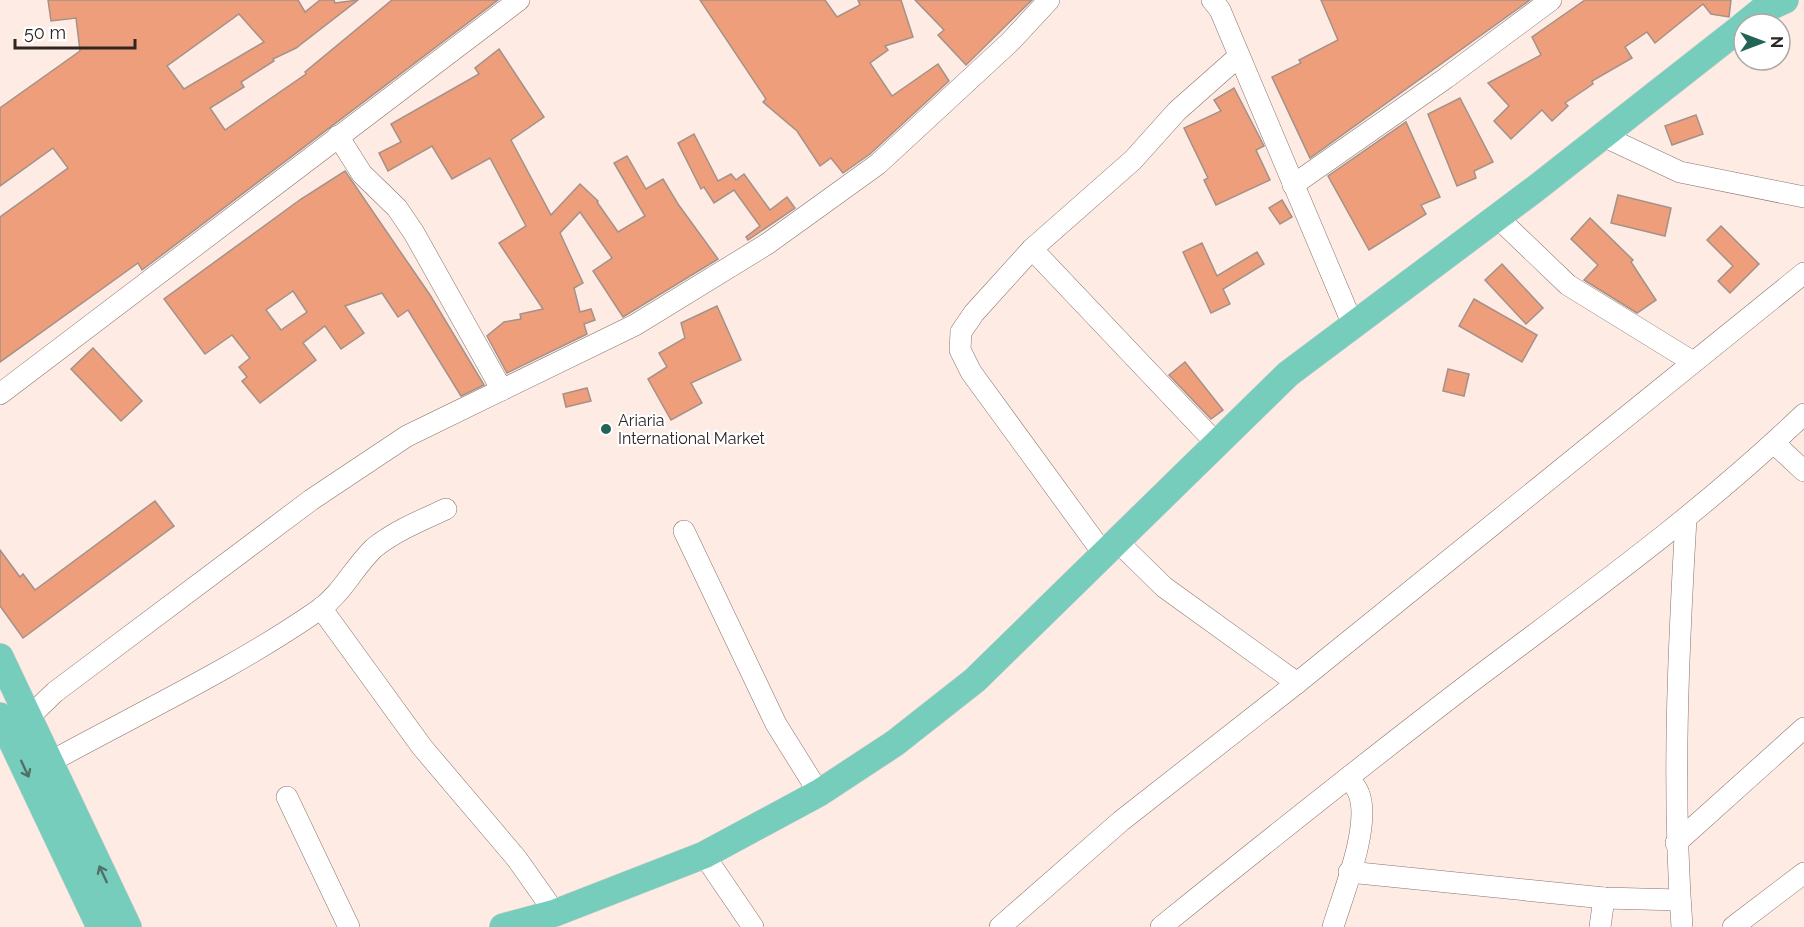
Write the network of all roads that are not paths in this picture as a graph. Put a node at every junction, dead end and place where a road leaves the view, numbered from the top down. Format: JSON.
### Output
{"nodes":[{"id":1,"x":519,"y":0,"type":"edge"},
{"id":2,"x":1049,"y":0,"type":"edge"},
{"id":3,"x":1551,"y":0,"type":"edge"},
{"id":4,"x":1785,"y":0,"type":"edge"},
{"id":5,"x":1221,"y":3,"type":"edge"},
{"id":6,"x":1760,"y":12,"type":"edge"},
{"id":7,"x":1732,"y":34,"type":"edge"},
{"id":8,"x":1238,"y":57,"type":"junction"},
{"id":9,"x":338,"y":136,"type":"junction"},
{"id":10,"x":1603,"y":136,"type":"junction"},
{"id":11,"x":1293,"y":185,"type":"junction"},
{"id":12,"x":1804,"y":197,"type":"edge"},
{"id":13,"x":1496,"y":216,"type":"junction"},
{"id":14,"x":1032,"y":249,"type":"junction"},
{"id":15,"x":1803,"y":276,"type":"edge"},
{"id":16,"x":1353,"y":325,"type":"junction"},
{"id":17,"x":1694,"y":362,"type":"junction"},
{"id":18,"x":502,"y":390,"type":"junction"},
{"id":19,"x":0,"y":394,"type":"edge"},
{"id":20,"x":1804,"y":414,"type":"edge"},
{"id":21,"x":1216,"y":443,"type":"junction"},
{"id":22,"x":1774,"y":443,"type":"junction"},
{"id":23,"x":1804,"y":471,"type":"edge"},
{"id":24,"x":446,"y":509,"type":"dead end"},
{"id":25,"x":1686,"y":519,"type":"junction"},
{"id":26,"x":684,"y":531,"type":"dead end"},
{"id":27,"x":1110,"y":546,"type":"junction"},
{"id":28,"x":321,"y":608,"type":"junction"},
{"id":29,"x":0,"y":657,"type":"edge"},
{"id":30,"x":1297,"y":683,"type":"junction"},
{"id":31,"x":0,"y":716,"type":"edge"},
{"id":32,"x":29,"y":717,"type":"junction"},
{"id":33,"x":1804,"y":728,"type":"edge"},
{"id":34,"x":50,"y":762,"type":"junction"},
{"id":35,"x":1349,"y":777,"type":"junction"},
{"id":36,"x":819,"y":793,"type":"junction"},
{"id":37,"x":287,"y":797,"type":"dead end"},
{"id":38,"x":1676,"y":843,"type":"junction"},
{"id":39,"x":704,"y":855,"type":"junction"},
{"id":40,"x":1349,"y":872,"type":"junction"},
{"id":41,"x":1804,"y":873,"type":"edge"},
{"id":42,"x":1604,"y":898,"type":"junction"},
{"id":43,"x":1680,"y":900,"type":"junction"},
{"id":44,"x":555,"y":913,"type":"junction"},
{"id":45,"x":100,"y":927,"type":"edge"},
{"id":46,"x":128,"y":927,"type":"edge"},
{"id":47,"x":349,"y":927,"type":"edge"},
{"id":48,"x":503,"y":927,"type":"edge"},
{"id":49,"x":753,"y":927,"type":"edge"},
{"id":50,"x":1000,"y":927,"type":"edge"},
{"id":51,"x":1161,"y":927,"type":"edge"},
{"id":52,"x":1333,"y":927,"type":"edge"},
{"id":53,"x":1600,"y":927,"type":"edge"},
{"id":54,"x":1682,"y":927,"type":"edge"},
{"id":55,"x":1733,"y":927,"type":"edge"}],
"edges":[{"from":1,"to":9,"type":"street"},
{"from":2,"to":18,"type":"street"},
{"from":3,"to":11,"type":"street"},
{"from":4,"to":6,"type":"main road"},
{"from":5,"to":8,"type":"street"},
{"from":7,"to":10,"type":"main road"},
{"from":8,"to":11,"type":"street"},
{"from":8,"to":14,"type":"street"},
{"from":9,"to":18,"type":"street"},
{"from":9,"to":19,"type":"street"},
{"from":10,"to":12,"type":"street"},
{"from":10,"to":13,"type":"main road"},
{"from":11,"to":16,"type":"street"},
{"from":13,"to":16,"type":"main road"},
{"from":13,"to":17,"type":"street"},
{"from":14,"to":21,"type":"street"},
{"from":14,"to":27,"type":"street"},
{"from":15,"to":17,"type":"street"},
{"from":16,"to":21,"type":"main road"},
{"from":17,"to":30,"type":"street"},
{"from":18,"to":32,"type":"street"},
{"from":20,"to":22,"type":"street"},
{"from":21,"to":27,"type":"main road"},
{"from":22,"to":23,"type":"street"},
{"from":22,"to":25,"type":"street"},
{"from":24,"to":28,"type":"street"},
{"from":25,"to":35,"type":"street"},
{"from":25,"to":38,"type":"street"},
{"from":26,"to":36,"type":"street"},
{"from":27,"to":30,"type":"street"},
{"from":27,"to":36,"type":"main road"},
{"from":28,"to":34,"type":"street"},
{"from":28,"to":44,"type":"street"},
{"from":29,"to":32,"type":"main road"},
{"from":30,"to":50,"type":"street"},
{"from":31,"to":45,"type":"main road","one_way":true},
{"from":32,"to":34,"type":"main road"},
{"from":33,"to":38,"type":"street"},
{"from":46,"to":34,"type":"main road","one_way":true},
{"from":35,"to":40,"type":"street"},
{"from":35,"to":51,"type":"street"},
{"from":36,"to":39,"type":"main road"},
{"from":37,"to":47,"type":"street"},
{"from":38,"to":43,"type":"street"},
{"from":39,"to":44,"type":"main road"},
{"from":39,"to":49,"type":"street"},
{"from":40,"to":42,"type":"street"},
{"from":40,"to":52,"type":"street"},
{"from":41,"to":55,"type":"street"},
{"from":42,"to":43,"type":"street"},
{"from":42,"to":53,"type":"street"},
{"from":43,"to":54,"type":"street"},
{"from":44,"to":48,"type":"main road"}]}
